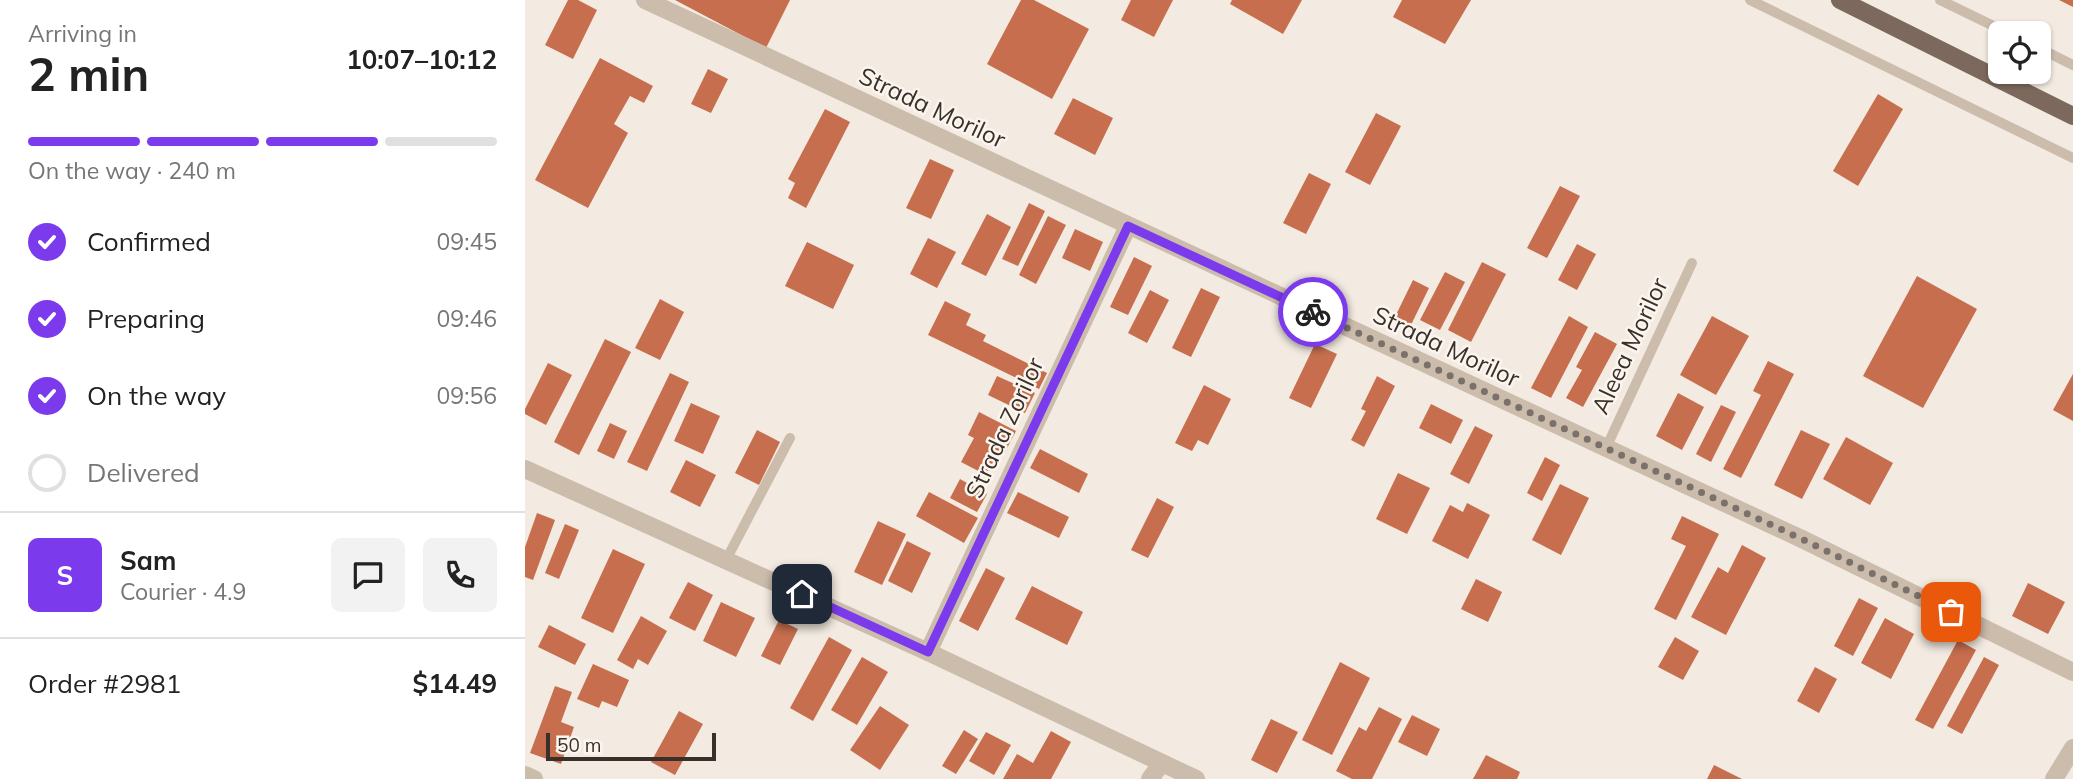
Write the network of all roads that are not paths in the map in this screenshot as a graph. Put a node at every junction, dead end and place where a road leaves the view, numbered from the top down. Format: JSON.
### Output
{"nodes":[{"id":1,"x":645,"y":0,"type":"edge"},
{"id":2,"x":1750,"y":0,"type":"edge"},
{"id":3,"x":1840,"y":0,"type":"edge"},
{"id":4,"x":1940,"y":0,"type":"edge"},
{"id":5,"x":1988,"y":23,"type":"edge"},
{"id":6,"x":2051,"y":54,"type":"edge"},
{"id":7,"x":2073,"y":65,"type":"edge"},
{"id":8,"x":2073,"y":116,"type":"edge"},
{"id":9,"x":2073,"y":158,"type":"edge"},
{"id":10,"x":1128,"y":226,"type":"junction"},
{"id":11,"x":1692,"y":262,"type":"dead end"},
{"id":12,"x":790,"y":438,"type":"dead end"},
{"id":13,"x":1606,"y":448,"type":"junction"},
{"id":14,"x":525,"y":469,"type":"edge"},
{"id":15,"x":726,"y":560,"type":"junction"},
{"id":16,"x":928,"y":652,"type":"junction"},
{"id":17,"x":2073,"y":672,"type":"edge"},
{"id":18,"x":2073,"y":748,"type":"edge"},
{"id":19,"x":1161,"y":764,"type":"junction"},
{"id":20,"x":525,"y":775,"type":"edge"},
{"id":21,"x":534,"y":779,"type":"edge"},
{"id":22,"x":1150,"y":779,"type":"edge"},
{"id":23,"x":1196,"y":779,"type":"edge"},
{"id":24,"x":2054,"y":779,"type":"edge"}],
"edges":[{"from":1,"to":10,"type":"street","name":"Strada Morilor"},
{"from":2,"to":9,"type":"lane"},
{"from":3,"to":8,"type":"main road"},
{"from":4,"to":5,"type":"lane"},
{"from":6,"to":7,"type":"lane"},
{"from":10,"to":13,"type":"street","name":"Strada Morilor"},
{"from":10,"to":16,"type":"street","name":"Strada Zorilor"},
{"from":11,"to":13,"type":"lane","name":"Aleea Morilor"},
{"from":12,"to":15,"type":"lane"},
{"from":13,"to":17,"type":"street","name":"Strada Morilor"},
{"from":14,"to":15,"type":"street"},
{"from":15,"to":16,"type":"street"},
{"from":16,"to":19,"type":"street"},
{"from":18,"to":24,"type":"street"},
{"from":19,"to":22,"type":"street"},
{"from":19,"to":23,"type":"street"},
{"from":20,"to":21,"type":"street"}]}
